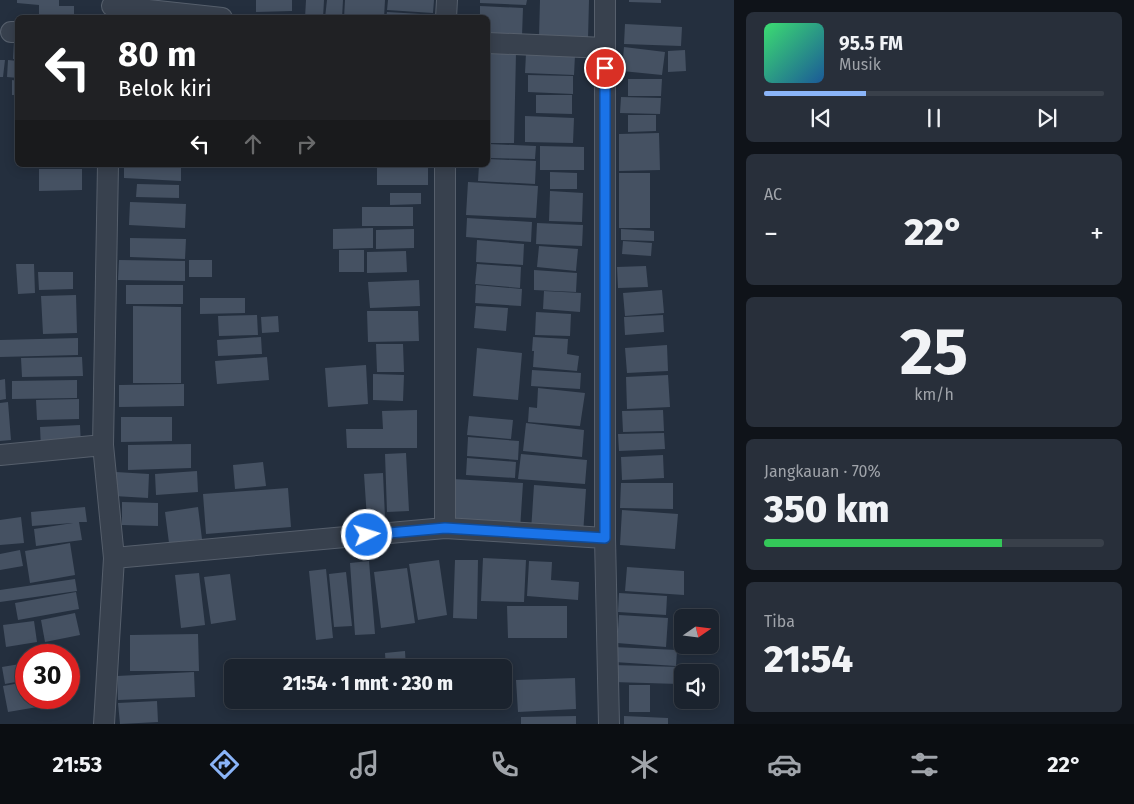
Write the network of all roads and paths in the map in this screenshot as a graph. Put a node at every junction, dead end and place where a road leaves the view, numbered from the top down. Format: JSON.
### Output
{"nodes":[{"id":1,"x":447,"y":0,"type":"edge"},
{"id":2,"x":605,"y":0,"type":"edge"},
{"id":3,"x":112,"y":8,"type":"edge"},
{"id":4,"x":189,"y":15,"type":"edge"},
{"id":5,"x":446,"y":15,"type":"edge"},
{"id":6,"x":490,"y":43,"type":"edge"},
{"id":7,"x":605,"y":48,"type":"junction"},
{"id":8,"x":108,"y":167,"type":"edge"},
{"id":9,"x":445,"y":167,"type":"edge"},
{"id":10,"x":103,"y":445,"type":"junction"},
{"id":11,"x":0,"y":455,"type":"edge"},
{"id":12,"x":445,"y":528,"type":"junction"},
{"id":13,"x":605,"y":538,"type":"junction"},
{"id":14,"x":114,"y":558,"type":"junction"},
{"id":15,"x":104,"y":724,"type":"edge"},
{"id":16,"x":609,"y":724,"type":"edge"}],
"edges":[{"from":1,"to":5,"type":"street"},
{"from":2,"to":7,"type":"street"},
{"from":3,"to":4,"type":"street"},
{"from":6,"to":7,"type":"street"},
{"from":7,"to":13,"type":"street"},
{"from":8,"to":10,"type":"street"},
{"from":9,"to":12,"type":"street"},
{"from":10,"to":11,"type":"street"},
{"from":10,"to":14,"type":"street"},
{"from":12,"to":13,"type":"street"},
{"from":12,"to":14,"type":"street"},
{"from":13,"to":16,"type":"street"},
{"from":14,"to":15,"type":"street"}]}
